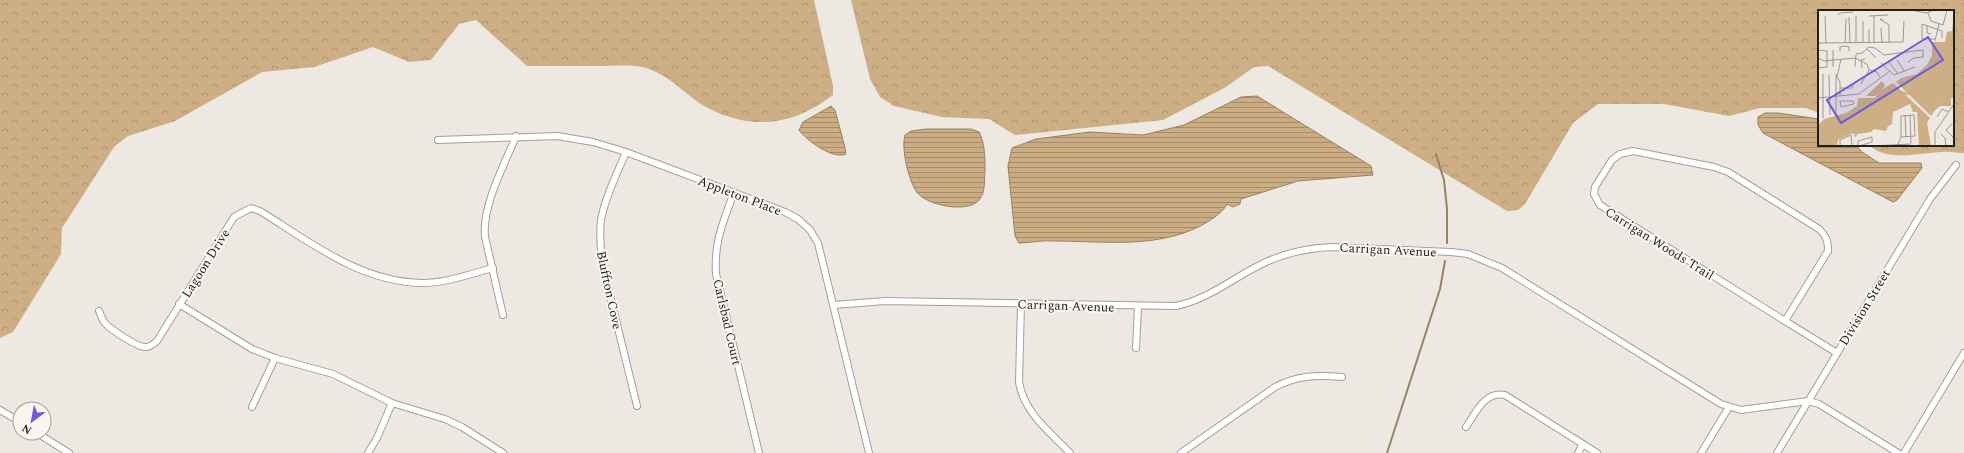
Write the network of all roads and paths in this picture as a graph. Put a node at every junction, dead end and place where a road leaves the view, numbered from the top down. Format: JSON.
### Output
{"nodes":[{"id":1,"x":516,"y":136,"type":"junction"},
{"id":2,"x":438,"y":140,"type":"dead end"},
{"id":3,"x":626,"y":152,"type":"junction"},
{"id":4,"x":1956,"y":165,"type":"dead end"},
{"id":5,"x":734,"y":192,"type":"junction"},
{"id":6,"x":493,"y":268,"type":"junction"},
{"id":7,"x":1021,"y":303,"type":"junction"},
{"id":8,"x":179,"y":304,"type":"junction"},
{"id":9,"x":834,"y":305,"type":"junction"},
{"id":10,"x":1138,"y":307,"type":"junction"},
{"id":11,"x":99,"y":312,"type":"dead end"},
{"id":12,"x":503,"y":315,"type":"dead end"},
{"id":13,"x":1785,"y":321,"type":"junction"},
{"id":14,"x":1136,"y":348,"type":"dead end"},
{"id":15,"x":1837,"y":353,"type":"junction"},
{"id":16,"x":1964,"y":353,"type":"edge"},
{"id":17,"x":275,"y":358,"type":"junction"},
{"id":18,"x":1342,"y":377,"type":"dead end"},
{"id":19,"x":1808,"y":401,"type":"junction"},
{"id":20,"x":392,"y":403,"type":"junction"},
{"id":21,"x":637,"y":406,"type":"dead end"},
{"id":22,"x":252,"y":407,"type":"dead end"},
{"id":23,"x":1729,"y":407,"type":"junction"},
{"id":24,"x":0,"y":410,"type":"edge"},
{"id":25,"x":12,"y":417,"type":"edge"},
{"id":26,"x":1466,"y":428,"type":"dead end"},
{"id":27,"x":50,"y":441,"type":"edge"},
{"id":28,"x":1583,"y":444,"type":"junction"},
{"id":29,"x":69,"y":453,"type":"edge"},
{"id":30,"x":368,"y":453,"type":"edge"},
{"id":31,"x":503,"y":453,"type":"edge"},
{"id":32,"x":759,"y":453,"type":"edge"},
{"id":33,"x":869,"y":453,"type":"edge"},
{"id":34,"x":1070,"y":453,"type":"edge"},
{"id":35,"x":1181,"y":453,"type":"edge"},
{"id":36,"x":1578,"y":453,"type":"edge"},
{"id":37,"x":1597,"y":453,"type":"edge"},
{"id":38,"x":1701,"y":453,"type":"edge"},
{"id":39,"x":1777,"y":453,"type":"edge"},
{"id":40,"x":1898,"y":453,"type":"edge"},
{"id":41,"x":1904,"y":453,"type":"edge"}],
"edges":[{"from":1,"to":2,"type":"street","name":"Appleton Place"},
{"from":1,"to":3,"type":"street","name":"Appleton Place"},
{"from":1,"to":6,"type":"street"},
{"from":3,"to":5,"type":"street","name":"Appleton Place"},
{"from":3,"to":21,"type":"street","name":"Bluffton Cove"},
{"from":4,"to":15,"type":"street","name":"Division Street"},
{"from":5,"to":9,"type":"street","name":"Appleton Place"},
{"from":5,"to":32,"type":"street","name":"Carlsbad Court"},
{"from":6,"to":8,"type":"street","name":"Lagoon Drive"},
{"from":6,"to":12,"type":"street"},
{"from":7,"to":9,"type":"street","name":"Carrigan Avenue"},
{"from":7,"to":10,"type":"street","name":"Carrigan Avenue"},
{"from":7,"to":34,"type":"street"},
{"from":8,"to":11,"type":"street"},
{"from":8,"to":17,"type":"street","name":"Lagoon Drive"},
{"from":9,"to":33,"type":"street","name":"Appleton Place"},
{"from":10,"to":14,"type":"street"},
{"from":10,"to":23,"type":"street","name":"Carrigan Avenue"},
{"from":13,"to":13,"type":"street","name":"Carrigan Woods Trail"},
{"from":13,"to":15,"type":"street","name":"Carrigan Woods Trail"},
{"from":15,"to":19,"type":"street","name":"Division Street"},
{"from":16,"to":41,"type":"street"},
{"from":17,"to":20,"type":"street","name":"Lagoon Drive"},
{"from":17,"to":22,"type":"street"},
{"from":18,"to":35,"type":"street"},
{"from":19,"to":23,"type":"street","name":"Carrigan Avenue"},
{"from":19,"to":39,"type":"street","name":"Division Street"},
{"from":19,"to":40,"type":"street","name":"Carrigan Avenue"},
{"from":20,"to":30,"type":"street"},
{"from":20,"to":31,"type":"street","name":"Lagoon Drive"},
{"from":23,"to":38,"type":"street"},
{"from":24,"to":25,"type":"street"},
{"from":26,"to":28,"type":"street"},
{"from":27,"to":29,"type":"street"},
{"from":28,"to":36,"type":"street"},
{"from":28,"to":37,"type":"street"}]}
